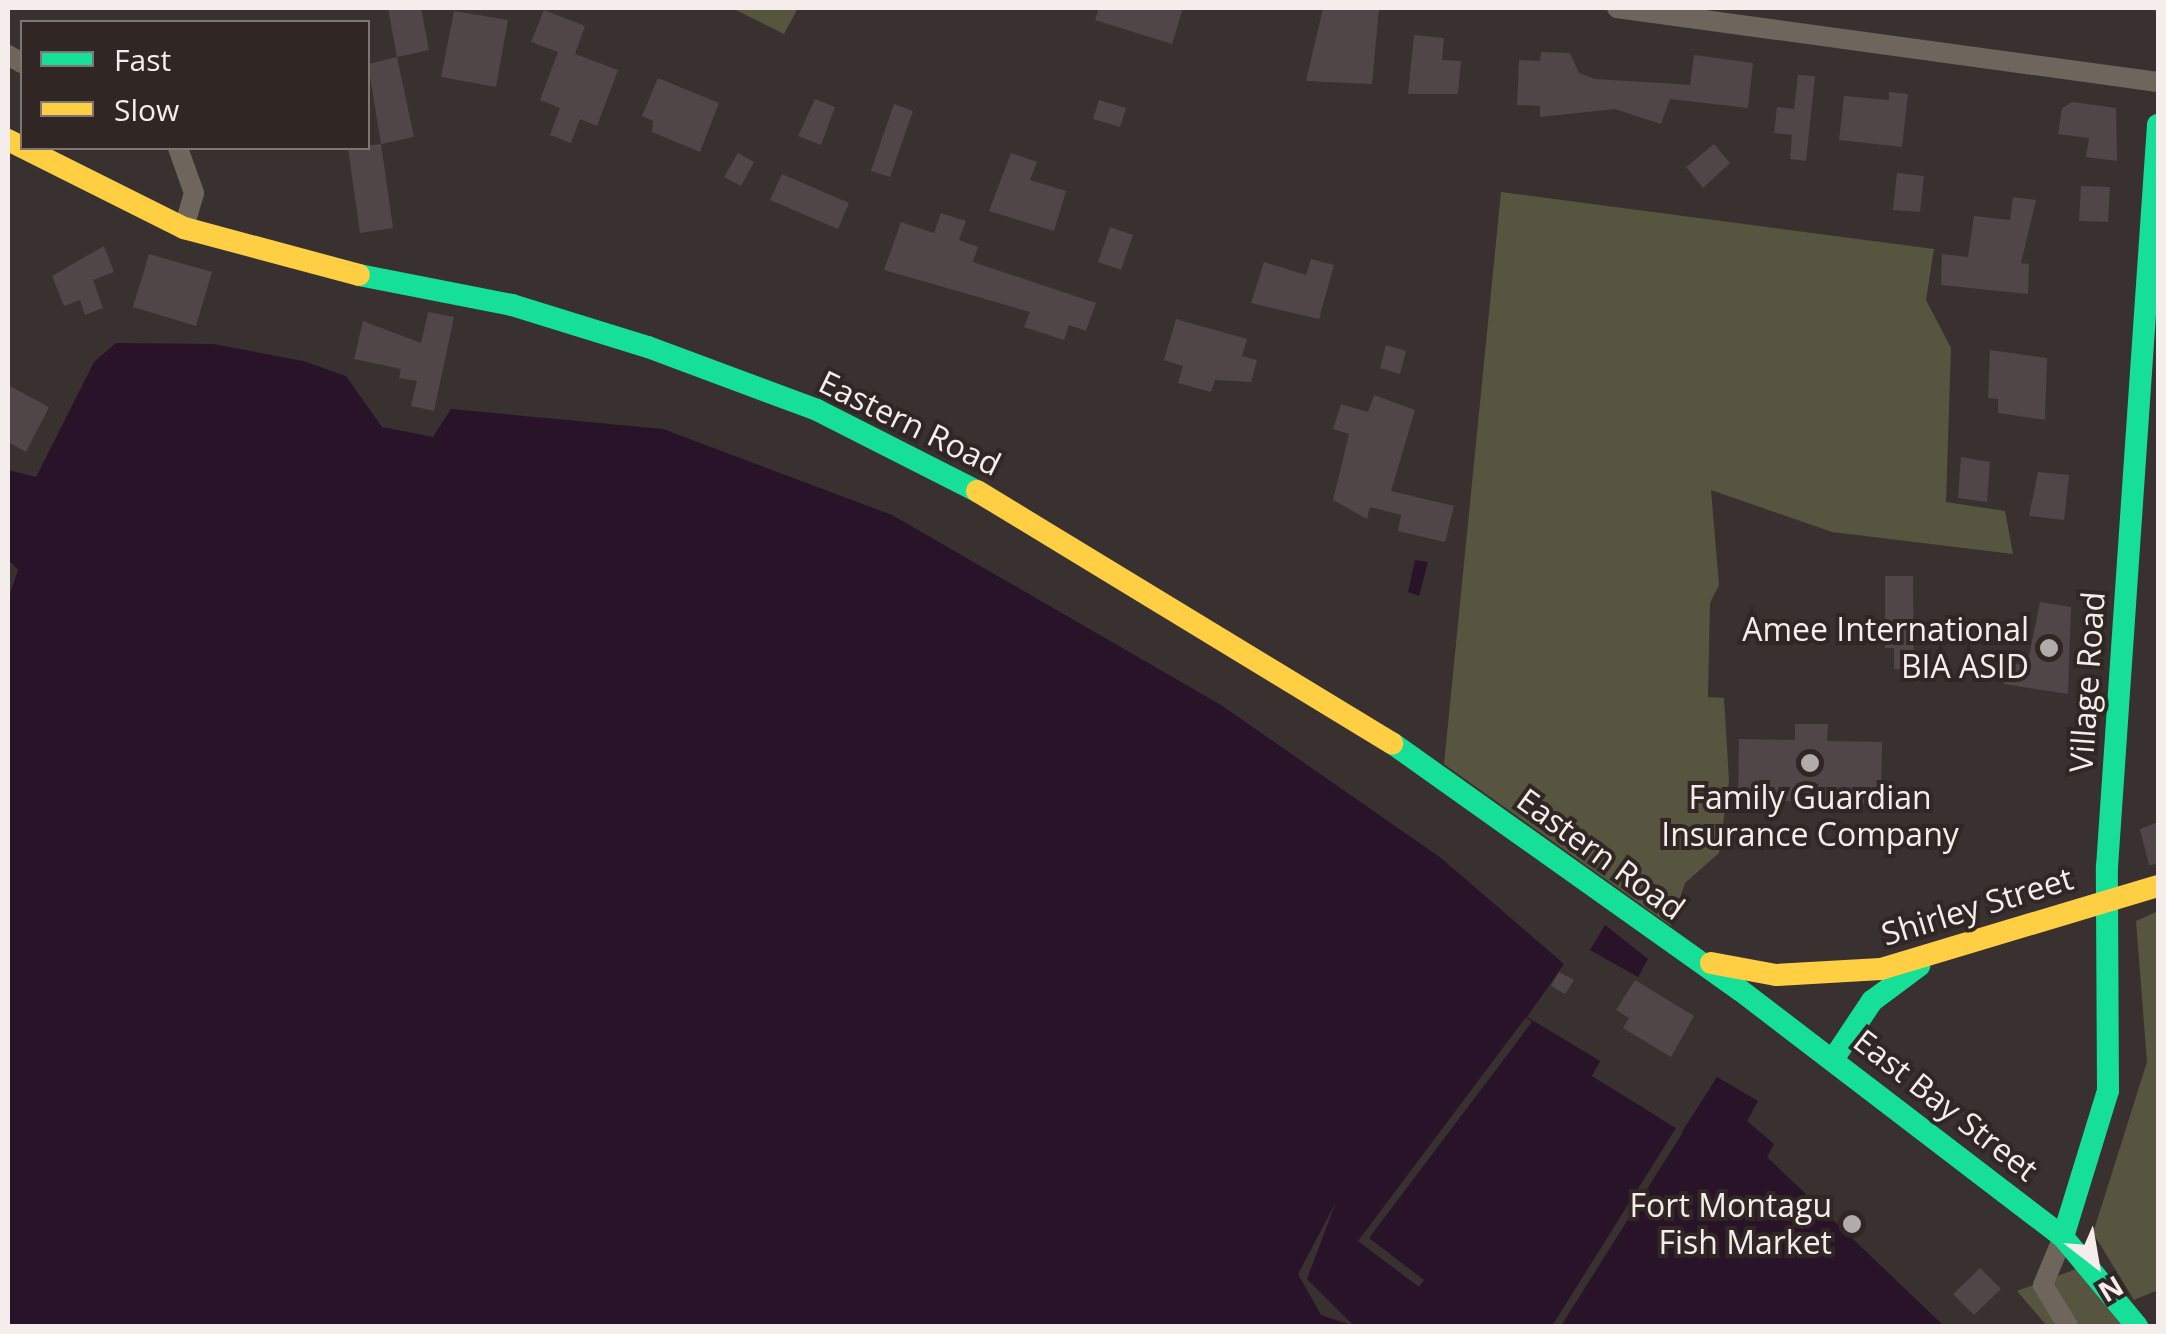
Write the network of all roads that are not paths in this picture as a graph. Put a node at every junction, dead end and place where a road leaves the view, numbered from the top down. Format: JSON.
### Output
{"nodes":[{"id":1,"x":1617,"y":8,"type":"edge"},
{"id":2,"x":2158,"y":82,"type":"edge"},
{"id":3,"x":2158,"y":126,"type":"edge"},
{"id":4,"x":10,"y":146,"type":"edge"},
{"id":5,"x":179,"y":150,"type":"edge"},
{"id":6,"x":184,"y":228,"type":"junction"},
{"id":7,"x":2158,"y":886,"type":"edge"},
{"id":8,"x":2106,"y":901,"type":"junction"},
{"id":9,"x":1694,"y":959,"type":"junction"},
{"id":10,"x":1929,"y":960,"type":"junction"},
{"id":11,"x":1834,"y":1058,"type":"junction"},
{"id":12,"x":2063,"y":1237,"type":"junction"},
{"id":13,"x":2068,"y":1326,"type":"edge"},
{"id":14,"x":2137,"y":1326,"type":"edge"}],
"edges":[{"from":1,"to":2,"type":"street"},
{"from":3,"to":8,"type":"main road","name":"Village Road"},
{"from":4,"to":6,"type":"main road","name":"Eastern Road"},
{"from":5,"to":6,"type":"street"},
{"from":6,"to":9,"type":"main road","name":"Eastern Road"},
{"from":7,"to":8,"type":"main road","name":"Shirley Street"},
{"from":8,"to":10,"type":"main road","name":"Shirley Street"},
{"from":8,"to":12,"type":"main road","name":"Village Road"},
{"from":9,"to":10,"type":"main road","name":"Shirley Street"},
{"from":9,"to":11,"type":"main road","name":"East Bay Street"},
{"from":10,"to":11,"type":"main road"},
{"from":11,"to":12,"type":"main road","name":"East Bay Street"},
{"from":12,"to":13,"type":"street"},
{"from":12,"to":14,"type":"main road","name":"East Bay Street"}]}
